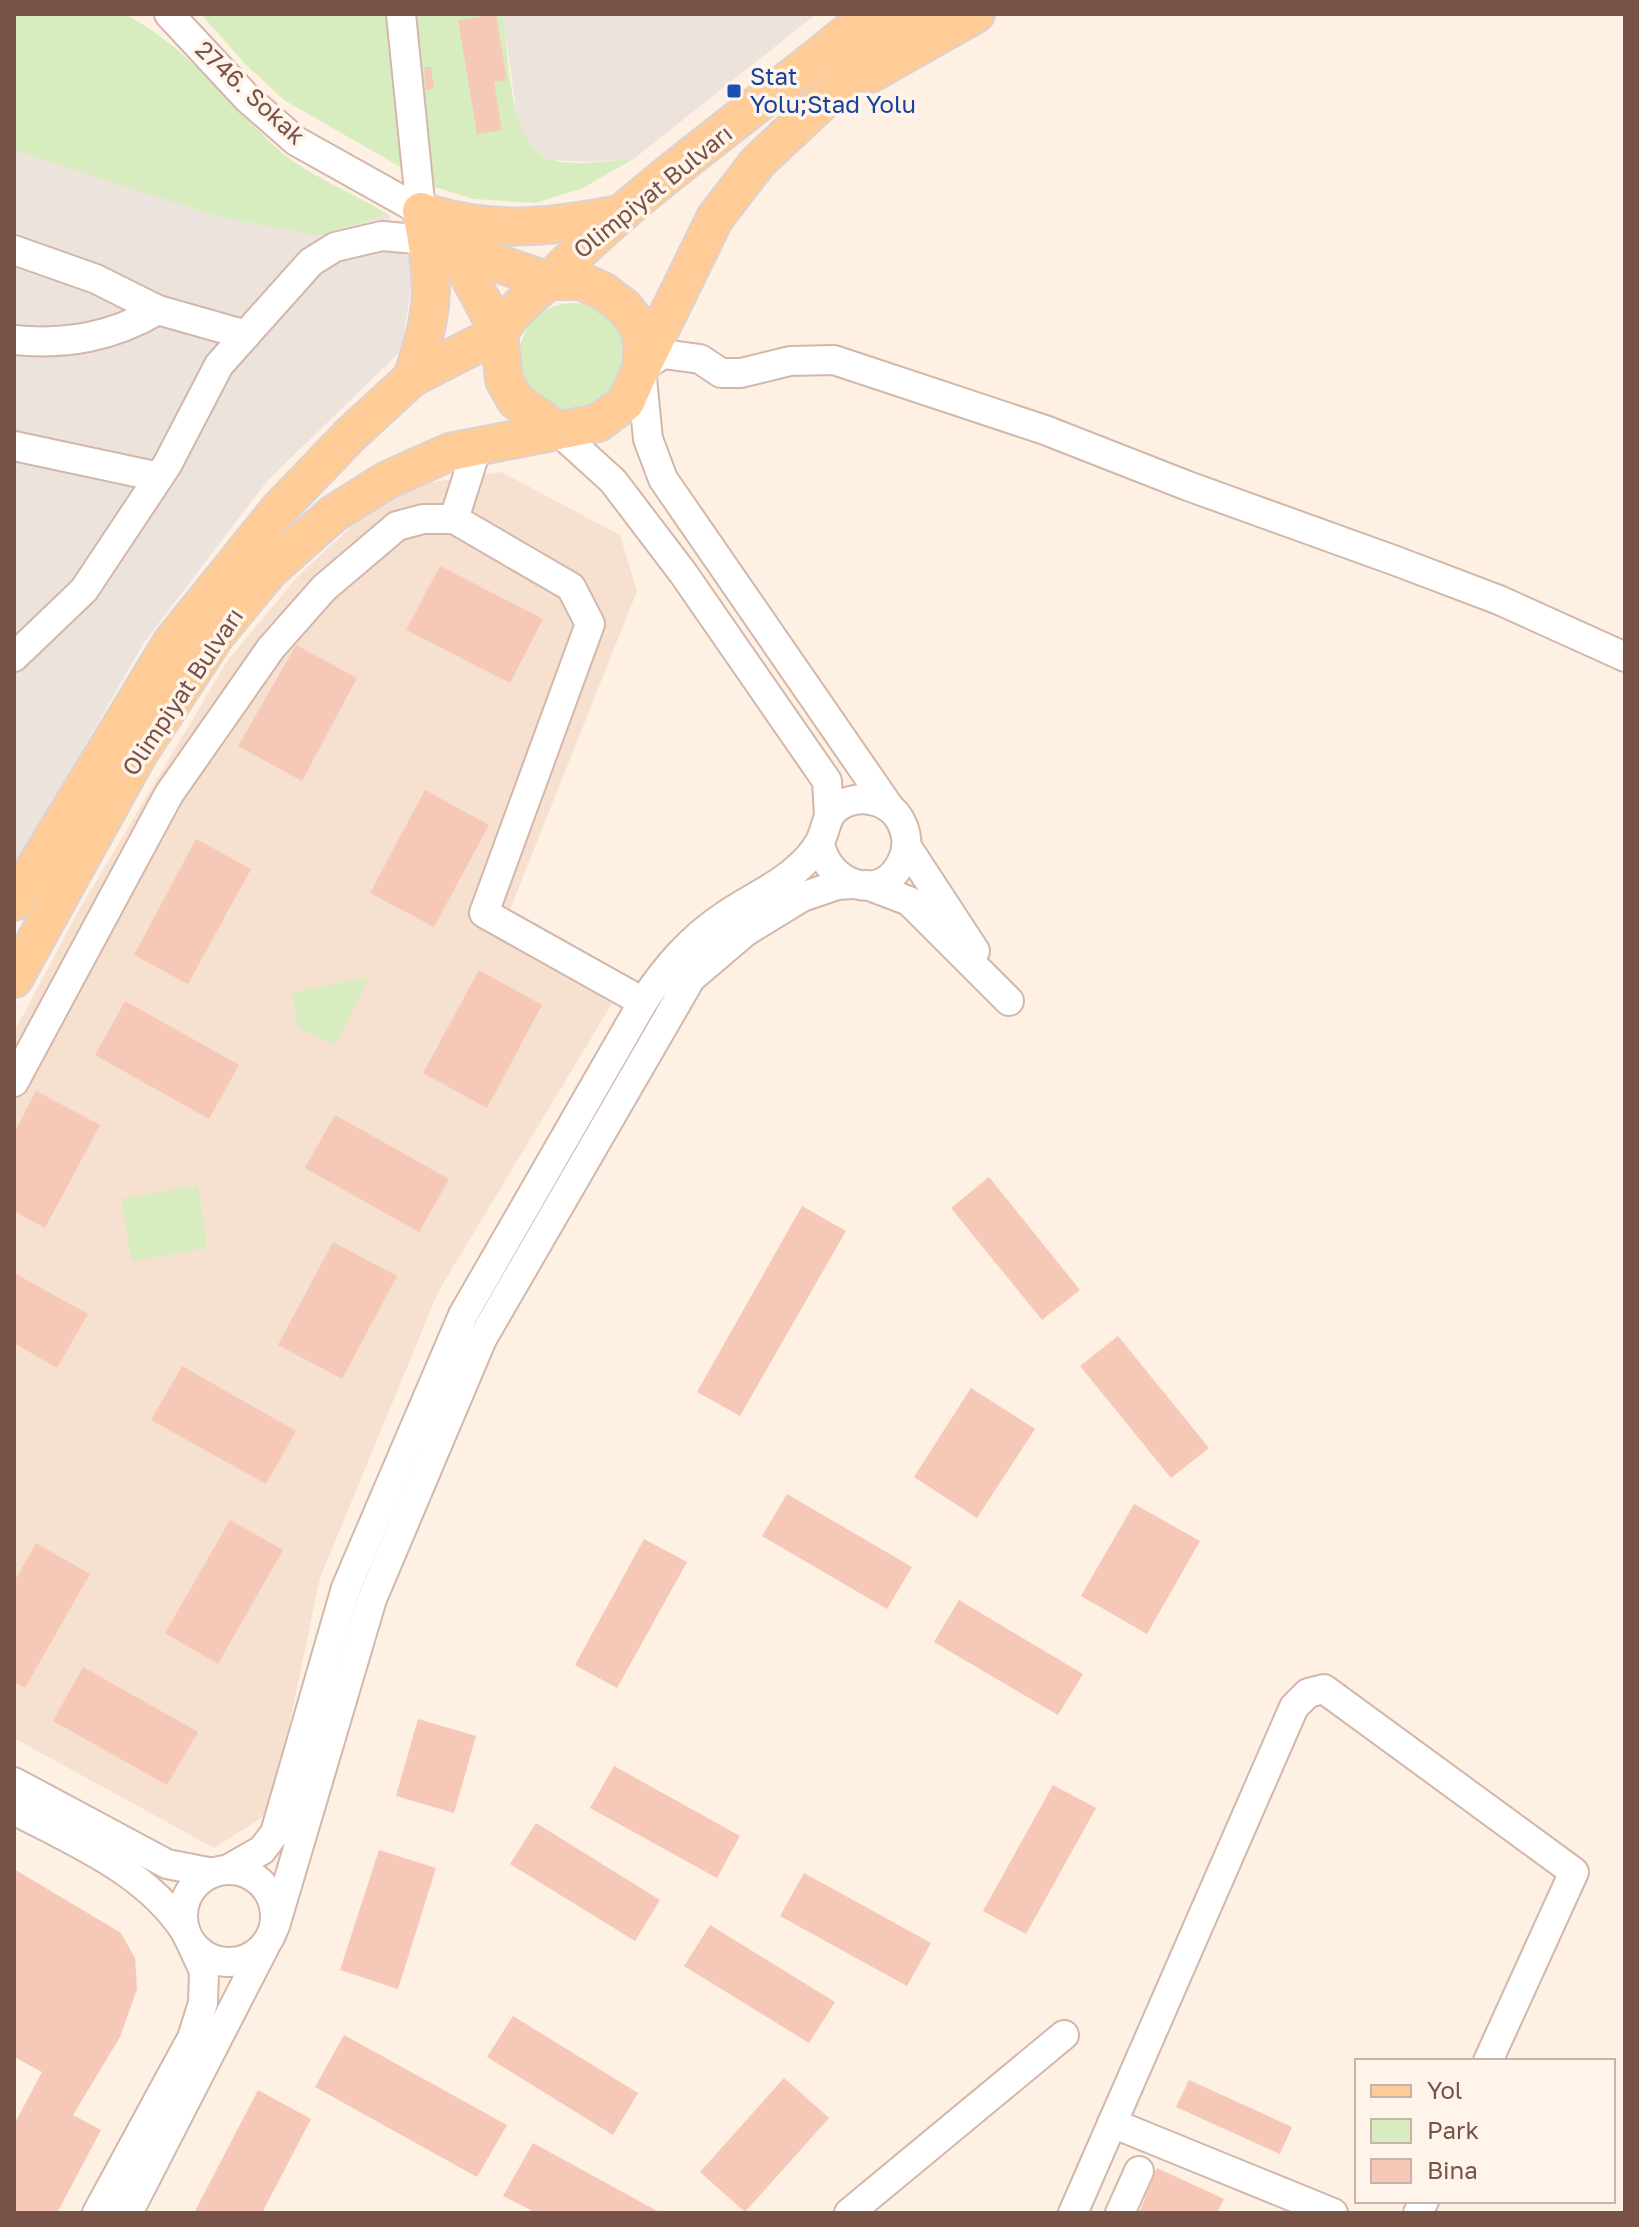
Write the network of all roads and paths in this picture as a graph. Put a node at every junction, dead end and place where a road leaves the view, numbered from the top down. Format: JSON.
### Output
{"nodes":[{"id":1,"x":169,"y":14,"type":"edge"},
{"id":2,"x":401,"y":14,"type":"edge"},
{"id":3,"x":870,"y":14,"type":"edge"},
{"id":4,"x":916,"y":14,"type":"edge"},
{"id":5,"x":976,"y":14,"type":"edge"},
{"id":6,"x":827,"y":98,"type":"junction"},
{"id":7,"x":621,"y":214,"type":"junction"},
{"id":8,"x":424,"y":226,"type":"junction"},
{"id":9,"x":14,"y":250,"type":"edge"},
{"id":10,"x":549,"y":281,"type":"junction"},
{"id":11,"x":158,"y":310,"type":"junction"},
{"id":12,"x":499,"y":333,"type":"junction"},
{"id":13,"x":246,"y":335,"type":"junction"},
{"id":14,"x":14,"y":340,"type":"edge"},
{"id":15,"x":641,"y":368,"type":"junction"},
{"id":16,"x":412,"y":378,"type":"junction"},
{"id":17,"x":558,"y":431,"type":"junction"},
{"id":18,"x":14,"y":446,"type":"edge"},
{"id":19,"x":477,"y":447,"type":"junction"},
{"id":20,"x":159,"y":477,"type":"junction"},
{"id":21,"x":454,"y":519,"type":"junction"},
{"id":22,"x":14,"y":657,"type":"edge"},
{"id":23,"x":1625,"y":657,"type":"edge"},
{"id":24,"x":890,"y":808,"type":"junction"},
{"id":25,"x":824,"y":829,"type":"junction"},
{"id":26,"x":907,"y":847,"type":"junction"},
{"id":27,"x":860,"y":885,"type":"junction"},
{"id":28,"x":14,"y":902,"type":"edge"},
{"id":29,"x":14,"y":979,"type":"edge"},
{"id":30,"x":643,"y":1002,"type":"junction"},
{"id":31,"x":14,"y":1082,"type":"edge"},
{"id":32,"x":14,"y":1782,"type":"edge"},
{"id":33,"x":14,"y":1810,"type":"edge"},
{"id":34,"x":220,"y":1871,"type":"junction"},
{"id":35,"x":270,"y":1936,"type":"junction"},
{"id":36,"x":188,"y":1937,"type":"junction"},
{"id":37,"x":1064,"y":2035,"type":"dead end"},
{"id":38,"x":1489,"y":2059,"type":"edge"},
{"id":39,"x":1112,"y":2123,"type":"junction"},
{"id":40,"x":1139,"y":2171,"type":"dead end"},
{"id":41,"x":1078,"y":2201,"type":"edge"},
{"id":42,"x":1290,"y":2205,"type":"edge"},
{"id":43,"x":1121,"y":2210,"type":"edge"},
{"id":44,"x":97,"y":2213,"type":"edge"},
{"id":45,"x":128,"y":2213,"type":"edge"},
{"id":46,"x":849,"y":2213,"type":"edge"},
{"id":47,"x":1333,"y":2213,"type":"edge"}],
"edges":[{"from":1,"to":8,"type":"street","name":"2746. Sokak"},
{"from":2,"to":8,"type":"street"},
{"from":3,"to":7,"type":"main road","name":"Olimpiyat Bulvarı"},
{"from":4,"to":6,"type":"main road","name":"Olimpiyat Bulvarı"},
{"from":5,"to":6,"type":"main road"},
{"from":6,"to":15,"type":"main road","name":"Olimpiyat Bulvarı"},
{"from":7,"to":8,"type":"main road"},
{"from":7,"to":10,"type":"main road","name":"Olimpiyat Bulvarı"},
{"from":8,"to":10,"type":"main road"},
{"from":8,"to":12,"type":"main road"},
{"from":8,"to":13,"type":"street"},
{"from":8,"to":16,"type":"main road"},
{"from":9,"to":11,"type":"street"},
{"from":10,"to":12,"type":"main road"},
{"from":10,"to":15,"type":"main road"},
{"from":11,"to":13,"type":"street"},
{"from":11,"to":14,"type":"street"},
{"from":12,"to":16,"type":"main road","name":"Olimpiyat Bulvarı"},
{"from":12,"to":17,"type":"main road"},
{"from":13,"to":20,"type":"street"},
{"from":15,"to":17,"type":"main road"},
{"from":15,"to":23,"type":"street"},
{"from":15,"to":24,"type":"street"},
{"from":16,"to":28,"type":"main road","name":"Olimpiyat Bulvarı"},
{"from":17,"to":19,"type":"main road","name":"Olimpiyat Bulvarı"},
{"from":17,"to":25,"type":"street"},
{"from":18,"to":20,"type":"street"},
{"from":19,"to":21,"type":"street"},
{"from":19,"to":29,"type":"main road","name":"Olimpiyat Bulvarı"},
{"from":20,"to":22,"type":"street"},
{"from":21,"to":30,"type":"street"},
{"from":21,"to":31,"type":"street"},
{"from":24,"to":25,"type":"street"},
{"from":24,"to":26,"type":"street"},
{"from":25,"to":27,"type":"street"},
{"from":25,"to":30,"type":"street"},
{"from":26,"to":27,"type":"street"},
{"from":26,"to":27,"type":"street"},
{"from":27,"to":35,"type":"street"},
{"from":30,"to":34,"type":"street"},
{"from":32,"to":34,"type":"street"},
{"from":33,"to":36,"type":"street"},
{"from":34,"to":35,"type":"street"},
{"from":34,"to":36,"type":"street"},
{"from":35,"to":36,"type":"street"},
{"from":35,"to":45,"type":"street"},
{"from":36,"to":44,"type":"street"},
{"from":37,"to":46,"type":"street"},
{"from":38,"to":39,"type":"street"},
{"from":39,"to":41,"type":"street"},
{"from":39,"to":42,"type":"street"},
{"from":40,"to":43,"type":"street"},
{"from":41,"to":43,"type":"street"},
{"from":42,"to":47,"type":"street"}]}
